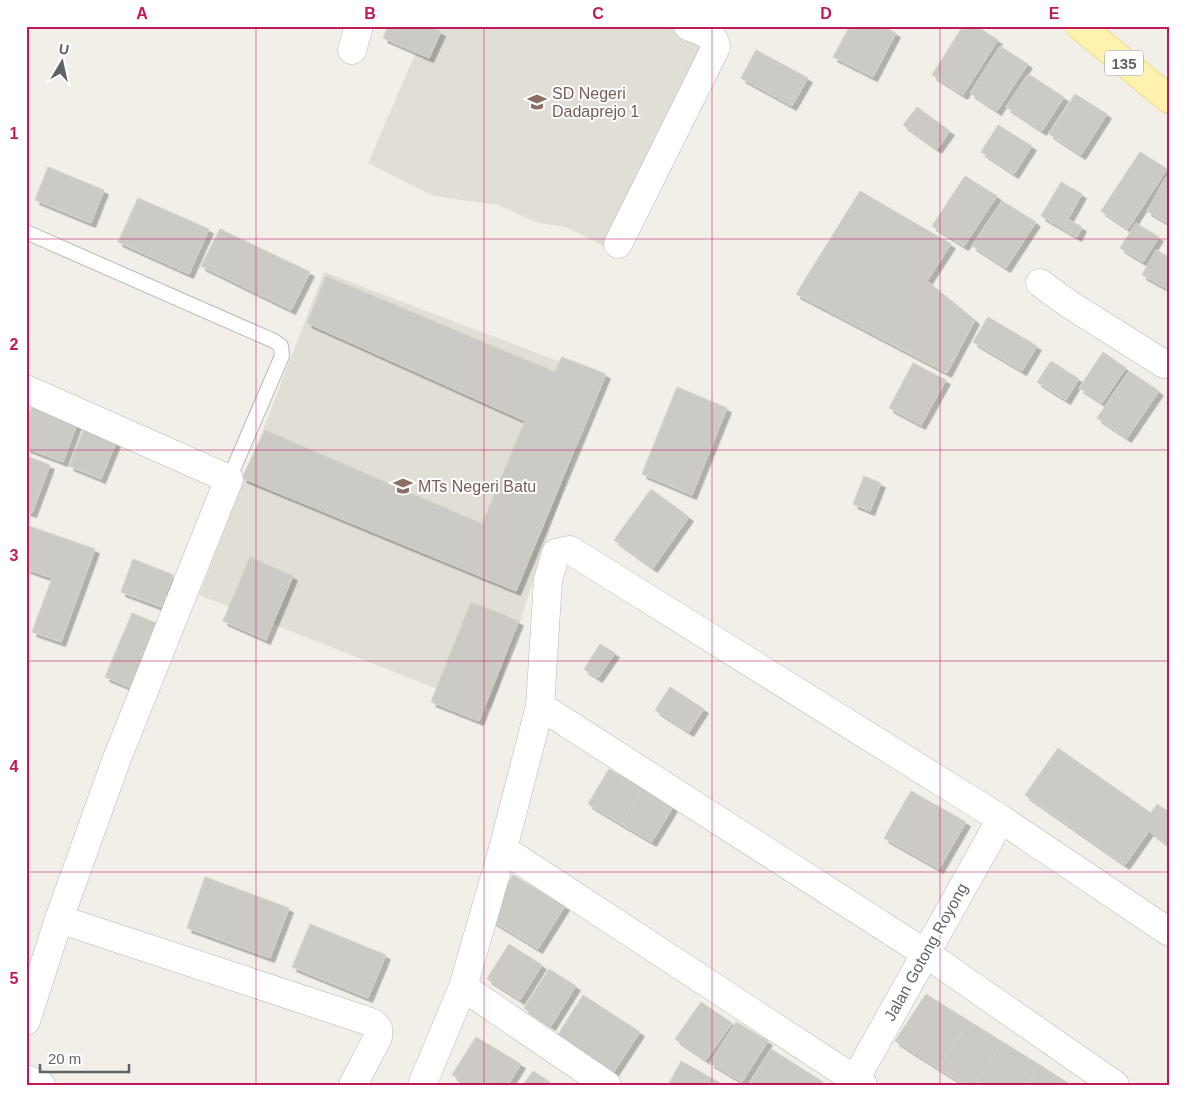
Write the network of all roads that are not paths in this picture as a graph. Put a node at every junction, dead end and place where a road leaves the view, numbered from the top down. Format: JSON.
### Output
{"nodes":[{"id":1,"x":688,"y":26,"type":"edge"},
{"id":2,"x":1080,"y":26,"type":"edge"},
{"id":3,"x":1169,"y":99,"type":"edge"},
{"id":4,"x":26,"y":232,"type":"edge"},
{"id":5,"x":618,"y":244,"type":"dead end"},
{"id":6,"x":1040,"y":283,"type":"dead end"},
{"id":7,"x":1169,"y":364,"type":"edge"},
{"id":8,"x":26,"y":389,"type":"edge"},
{"id":9,"x":229,"y":478,"type":"junction"},
{"id":10,"x":540,"y":706,"type":"junction"},
{"id":11,"x":1001,"y":819,"type":"junction"},
{"id":12,"x":503,"y":849,"type":"junction"},
{"id":13,"x":58,"y":919,"type":"junction"},
{"id":14,"x":1169,"y":932,"type":"edge"},
{"id":15,"x":925,"y":953,"type":"junction"},
{"id":16,"x":463,"y":987,"type":"junction"},
{"id":17,"x":26,"y":1021,"type":"edge"},
{"id":18,"x":26,"y":1079,"type":"edge"},
{"id":19,"x":857,"y":1083,"type":"edge"},
{"id":20,"x":41,"y":1085,"type":"edge"},
{"id":21,"x":353,"y":1085,"type":"edge"},
{"id":22,"x":422,"y":1085,"type":"edge"},
{"id":23,"x":607,"y":1085,"type":"edge"},
{"id":24,"x":1115,"y":1085,"type":"edge"}],
"edges":[{"from":1,"to":5,"type":"street"},
{"from":2,"to":3,"type":"main road","number":"135"},
{"from":4,"to":9,"type":"lane"},
{"from":6,"to":7,"type":"street"},
{"from":8,"to":9,"type":"street"},
{"from":9,"to":13,"type":"street"},
{"from":10,"to":11,"type":"street"},
{"from":10,"to":12,"type":"street"},
{"from":10,"to":15,"type":"street"},
{"from":11,"to":14,"type":"street"},
{"from":11,"to":15,"type":"street","name":"Jalan Gotong Royong"},
{"from":12,"to":16,"type":"street"},
{"from":12,"to":19,"type":"street"},
{"from":13,"to":17,"type":"street"},
{"from":13,"to":21,"type":"street"},
{"from":15,"to":19,"type":"street","name":"Jalan Gotong Royong"},
{"from":15,"to":24,"type":"street"},
{"from":16,"to":22,"type":"street"},
{"from":16,"to":23,"type":"street"},
{"from":18,"to":20,"type":"street"}]}
